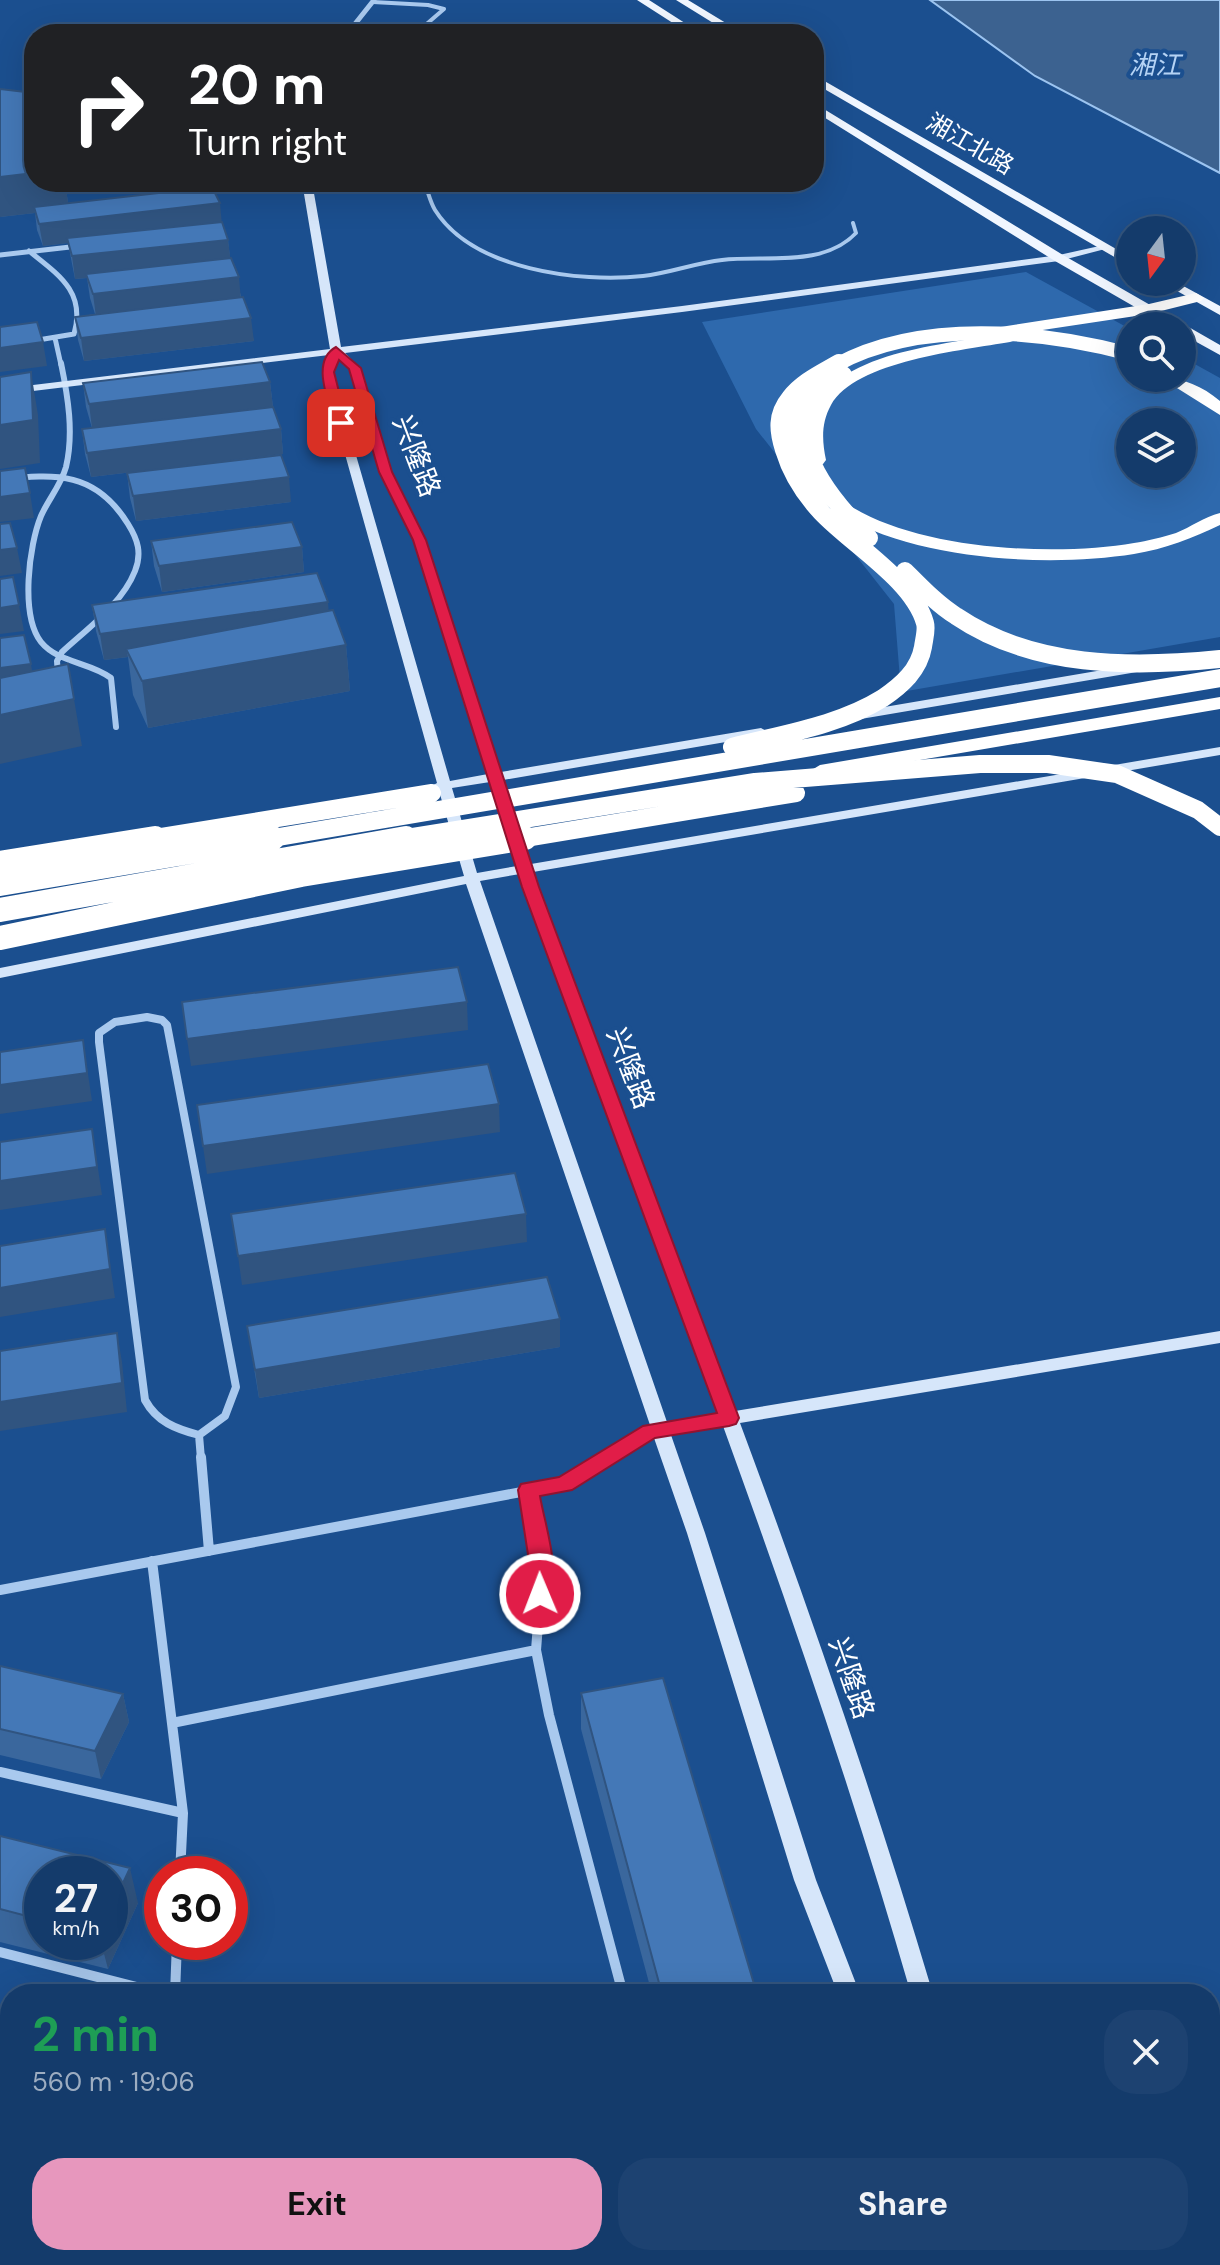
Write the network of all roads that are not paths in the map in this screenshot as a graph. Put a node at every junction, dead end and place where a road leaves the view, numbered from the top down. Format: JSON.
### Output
{"nodes":[{"id":1,"x":642,"y":0,"type":"edge"},
{"id":2,"x":681,"y":0,"type":"edge"},
{"id":3,"x":374,"y":1,"type":"edge"},
{"id":4,"x":355,"y":24,"type":"edge"},
{"id":5,"x":427,"y":24,"type":"edge"},
{"id":6,"x":681,"y":24,"type":"edge"},
{"id":7,"x":722,"y":24,"type":"edge"},
{"id":8,"x":824,"y":84,"type":"edge"},
{"id":9,"x":824,"y":112,"type":"edge"},
{"id":10,"x":309,"y":192,"type":"edge"},
{"id":11,"x":429,"y":192,"type":"edge"},
{"id":12,"x":853,"y":223,"type":"dead end"},
{"id":13,"x":89,"y":245,"type":"edge"},
{"id":14,"x":1104,"y":248,"type":"junction"},
{"id":15,"x":29,"y":251,"type":"junction"},
{"id":16,"x":1116,"y":254,"type":"edge"},
{"id":17,"x":0,"y":255,"type":"edge"},
{"id":18,"x":1059,"y":258,"type":"junction"},
{"id":19,"x":1208,"y":304,"type":"edge"},
{"id":20,"x":1154,"y":312,"type":"edge"},
{"id":21,"x":1188,"y":312,"type":"edge"},
{"id":22,"x":1116,"y":326,"type":"edge"},
{"id":23,"x":1196,"y":337,"type":"edge"},
{"id":24,"x":55,"y":338,"type":"junction"},
{"id":25,"x":23,"y":341,"type":"edge"},
{"id":26,"x":920,"y":348,"type":"junction"},
{"id":27,"x":1116,"y":350,"type":"edge"},
{"id":28,"x":336,"y":351,"type":"junction"},
{"id":29,"x":1220,"y":351,"type":"edge"},
{"id":30,"x":1116,"y":358,"type":"edge"},
{"id":31,"x":1196,"y":383,"type":"edge"},
{"id":32,"x":66,"y":384,"type":"junction"},
{"id":33,"x":0,"y":392,"type":"edge"},
{"id":34,"x":1195,"y":392,"type":"edge"},
{"id":35,"x":1220,"y":398,"type":"edge"},
{"id":36,"x":1220,"y":410,"type":"edge"},
{"id":37,"x":63,"y":476,"type":"junction"},
{"id":38,"x":0,"y":480,"type":"edge"},
{"id":39,"x":1220,"y":508,"type":"edge"},
{"id":40,"x":1220,"y":518,"type":"edge"},
{"id":41,"x":1220,"y":656,"type":"edge"},
{"id":42,"x":59,"y":657,"type":"junction"},
{"id":43,"x":1220,"y":678,"type":"edge"},
{"id":44,"x":58,"y":680,"type":"edge"},
{"id":45,"x":1220,"y":703,"type":"edge"},
{"id":46,"x":116,"y":727,"type":"dead end"},
{"id":47,"x":747,"y":743,"type":"junction"},
{"id":48,"x":1220,"y":751,"type":"edge"},
{"id":49,"x":932,"y":768,"type":"junction"},
{"id":50,"x":496,"y":778,"type":"junction"},
{"id":51,"x":755,"y":782,"type":"junction"},
{"id":52,"x":598,"y":783,"type":"junction"},
{"id":53,"x":444,"y":786,"type":"junction"},
{"id":54,"x":340,"y":826,"type":"junction"},
{"id":55,"x":1220,"y":827,"type":"edge"},
{"id":56,"x":349,"y":847,"type":"junction"},
{"id":57,"x":0,"y":853,"type":"edge"},
{"id":58,"x":0,"y":863,"type":"edge"},
{"id":59,"x":0,"y":869,"type":"edge"},
{"id":60,"x":526,"y":871,"type":"junction"},
{"id":61,"x":472,"y":881,"type":"junction"},
{"id":62,"x":0,"y":884,"type":"edge"},
{"id":63,"x":0,"y":910,"type":"edge"},
{"id":64,"x":0,"y":938,"type":"edge"},
{"id":65,"x":0,"y":973,"type":"edge"},
{"id":66,"x":1220,"y":1337,"type":"edge"},
{"id":67,"x":729,"y":1418,"type":"junction"},
{"id":68,"x":656,"y":1430,"type":"junction"},
{"id":69,"x":199,"y":1435,"type":"junction"},
{"id":70,"x":528,"y":1490,"type":"junction"},
{"id":71,"x":209,"y":1551,"type":"junction"},
{"id":72,"x":152,"y":1561,"type":"junction"},
{"id":73,"x":0,"y":1590,"type":"edge"},
{"id":74,"x":536,"y":1650,"type":"junction"},
{"id":75,"x":172,"y":1723,"type":"junction"},
{"id":76,"x":0,"y":1772,"type":"edge"},
{"id":77,"x":183,"y":1813,"type":"junction"},
{"id":78,"x":181,"y":1856,"type":"edge"},
{"id":79,"x":0,"y":1952,"type":"edge"},
{"id":80,"x":176,"y":1960,"type":"edge"},
{"id":81,"x":125,"y":1984,"type":"edge"},
{"id":82,"x":175,"y":1984,"type":"edge"},
{"id":83,"x":620,"y":1984,"type":"edge"},
{"id":84,"x":845,"y":1984,"type":"edge"},
{"id":85,"x":919,"y":1984,"type":"edge"}],
"edges":[{"from":1,"to":6,"type":"main road"},
{"from":2,"to":7,"type":"main road"},
{"from":3,"to":4,"type":"street"},
{"from":3,"to":5,"type":"lane"},
{"from":8,"to":14,"type":"main road","name":"湘江北路"},
{"from":9,"to":18,"type":"main road","name":"湘江北路"},
{"from":10,"to":28,"type":"main road"},
{"from":11,"to":12,"type":"lane"},
{"from":13,"to":15,"type":"street"},
{"from":14,"to":16,"type":"main road","name":"湘江北路"},
{"from":14,"to":18,"type":"main road"},
{"from":15,"to":17,"type":"street"},
{"from":15,"to":24,"type":"street"},
{"from":18,"to":20,"type":"main road","name":"湘江北路"},
{"from":18,"to":28,"type":"main road"},
{"from":19,"to":21,"type":"highway"},
{"from":22,"to":26,"type":"highway"},
{"from":23,"to":29,"type":"main road","name":"湘江北路"},
{"from":24,"to":25,"type":"street"},
{"from":24,"to":32,"type":"street"},
{"from":26,"to":39,"type":"highway","bridge":true},
{"from":26,"to":40,"type":"highway","bridge":true},
{"from":27,"to":47,"type":"highway","bridge":true},
{"from":28,"to":32,"type":"main road"},
{"from":28,"to":50,"type":"main road","name":"兴隆路"},
{"from":28,"to":53,"type":"main road"},
{"from":30,"to":41,"type":"highway","bridge":true},
{"from":31,"to":35,"type":"highway"},
{"from":32,"to":33,"type":"main road"},
{"from":32,"to":37,"type":"street"},
{"from":34,"to":36,"type":"highway"},
{"from":37,"to":38,"type":"street"},
{"from":37,"to":42,"type":"street"},
{"from":37,"to":42,"type":"street"},
{"from":41,"to":50,"type":"main road"},
{"from":42,"to":44,"type":"street"},
{"from":42,"to":46,"type":"street"},
{"from":43,"to":52,"type":"highway","bridge":true},
{"from":45,"to":51,"type":"highway","bridge":true},
{"from":47,"to":52,"type":"highway","bridge":true},
{"from":47,"to":58,"type":"highway","bridge":true},
{"from":48,"to":60,"type":"main road"},
{"from":49,"to":51,"type":"highway","bridge":true},
{"from":49,"to":55,"type":"highway","bridge":true},
{"from":49,"to":64,"type":"highway","bridge":true},
{"from":50,"to":53,"type":"main road"},
{"from":50,"to":60,"type":"main road","name":"兴隆路"},
{"from":51,"to":56,"type":"highway","bridge":true},
{"from":52,"to":54,"type":"highway","bridge":true},
{"from":53,"to":57,"type":"main road"},
{"from":53,"to":61,"type":"main road"},
{"from":54,"to":59,"type":"highway","bridge":true},
{"from":54,"to":62,"type":"highway","bridge":true},
{"from":56,"to":63,"type":"highway","bridge":true},
{"from":56,"to":64,"type":"highway","bridge":true},
{"from":60,"to":61,"type":"main road"},
{"from":60,"to":67,"type":"main road","name":"兴隆路"},
{"from":61,"to":65,"type":"main road"},
{"from":61,"to":68,"type":"main road"},
{"from":66,"to":67,"type":"main road"},
{"from":67,"to":68,"type":"main road"},
{"from":67,"to":85,"type":"main road","name":"兴隆路"},
{"from":68,"to":70,"type":"street"},
{"from":68,"to":84,"type":"main road"},
{"from":69,"to":69,"type":"street"},
{"from":69,"to":71,"type":"street"},
{"from":70,"to":71,"type":"street"},
{"from":70,"to":74,"type":"street"},
{"from":71,"to":72,"type":"street"},
{"from":72,"to":73,"type":"street"},
{"from":72,"to":75,"type":"street"},
{"from":74,"to":75,"type":"street"},
{"from":74,"to":83,"type":"street"},
{"from":75,"to":77,"type":"street"},
{"from":76,"to":77,"type":"street"},
{"from":77,"to":78,"type":"street"},
{"from":79,"to":81,"type":"street"},
{"from":80,"to":82,"type":"street"}]}
